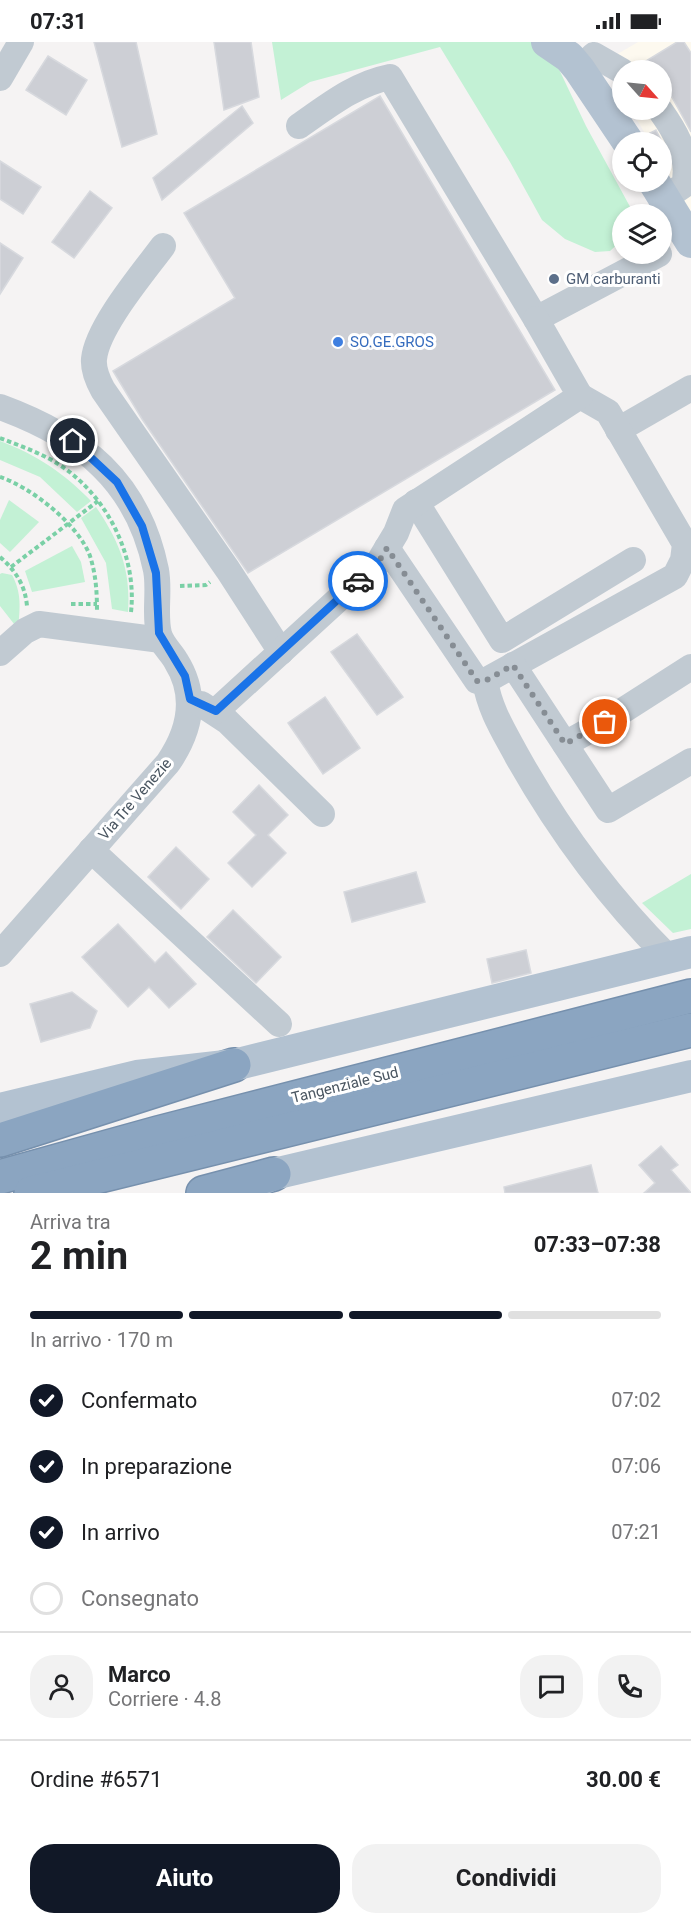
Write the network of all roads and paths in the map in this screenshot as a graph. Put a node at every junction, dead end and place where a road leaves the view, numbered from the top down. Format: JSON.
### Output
{"nodes":[{"id":1,"x":21,"y":42,"type":"edge"},
{"id":2,"x":566,"y":52,"type":"edge"},
{"id":3,"x":612,"y":65,"type":"edge"},
{"id":4,"x":0,"y":78,"type":"edge"},
{"id":5,"x":666,"y":120,"type":"edge"},
{"id":6,"x":299,"y":126,"type":"dead end"},
{"id":7,"x":621,"y":132,"type":"edge"},
{"id":8,"x":672,"y":187,"type":"edge"},
{"id":9,"x":661,"y":192,"type":"edge"},
{"id":10,"x":163,"y":246,"type":"dead end"},
{"id":11,"x":675,"y":246,"type":"edge"},
{"id":12,"x":536,"y":319,"type":"junction"},
{"id":13,"x":691,"y":388,"type":"edge"},
{"id":14,"x":580,"y":396,"type":"junction"},
{"id":15,"x":0,"y":407,"type":"edge"},
{"id":16,"x":618,"y":430,"type":"junction"},
{"id":17,"x":0,"y":438,"type":"edge"},
{"id":18,"x":0,"y":477,"type":"edge"},
{"id":19,"x":98,"y":501,"type":"junction"},
{"id":20,"x":416,"y":502,"type":"junction"},
{"id":21,"x":68,"y":524,"type":"junction"},
{"id":22,"x":387,"y":548,"type":"junction"},
{"id":23,"x":688,"y":549,"type":"edge"},
{"id":24,"x":0,"y":557,"type":"edge"},
{"id":25,"x":633,"y":560,"type":"dead end"},
{"id":26,"x":11,"y":567,"type":"junction"},
{"id":27,"x":228,"y":570,"type":"junction"},
{"id":28,"x":158,"y":586,"type":"junction"},
{"id":29,"x":131,"y":612,"type":"dead end"},
{"id":30,"x":97,"y":617,"type":"dead end"},
{"id":31,"x":25,"y":631,"type":"junction"},
{"id":32,"x":161,"y":640,"type":"junction"},
{"id":33,"x":0,"y":652,"type":"edge"},
{"id":34,"x":281,"y":652,"type":"junction"},
{"id":35,"x":513,"y":665,"type":"junction"},
{"id":36,"x":691,"y":666,"type":"edge"},
{"id":37,"x":485,"y":681,"type":"junction"},
{"id":38,"x":190,"y":699,"type":"junction"},
{"id":39,"x":216,"y":711,"type":"junction"},
{"id":40,"x":565,"y":744,"type":"junction"},
{"id":41,"x":691,"y":761,"type":"edge"},
{"id":42,"x":321,"y":814,"type":"dead end"},
{"id":43,"x":91,"y":850,"type":"junction"},
{"id":44,"x":0,"y":954,"type":"edge"},
{"id":45,"x":679,"y":955,"type":"edge"},
{"id":46,"x":691,"y":996,"type":"edge"},
{"id":47,"x":279,"y":1024,"type":"dead end"},
{"id":48,"x":691,"y":1030,"type":"edge"},
{"id":49,"x":234,"y":1065,"type":"junction"},
{"id":50,"x":691,"y":1076,"type":"edge"},
{"id":51,"x":0,"y":1110,"type":"edge"},
{"id":52,"x":0,"y":1140,"type":"edge"},
{"id":53,"x":274,"y":1174,"type":"junction"},
{"id":54,"x":0,"y":1177,"type":"edge"},
{"id":55,"x":31,"y":1193,"type":"edge"},
{"id":56,"x":203,"y":1193,"type":"edge"},
{"id":57,"x":226,"y":1193,"type":"edge"}],
"edges":[{"from":1,"to":4,"type":"street"},
{"from":2,"to":3,"type":"street"},
{"from":2,"to":7,"type":"main road"},
{"from":5,"to":8,"type":"street"},
{"from":6,"to":12,"type":"street"},
{"from":9,"to":11,"type":"main road"},
{"from":10,"to":27,"type":"street"},
{"from":11,"to":12,"type":"street"},
{"from":12,"to":14,"type":"street"},
{"from":13,"to":16,"type":"street"},
{"from":14,"to":16,"type":"street"},
{"from":14,"to":20,"type":"street"},
{"from":15,"to":28,"type":"street","name":"Via Tre Venezie"},
{"from":16,"to":23,"type":"street"},
{"from":17,"to":19,"type":"path"},
{"from":18,"to":21,"type":"path"},
{"from":19,"to":21,"type":"path"},
{"from":19,"to":29,"type":"path"},
{"from":20,"to":22,"type":"street"},
{"from":20,"to":25,"type":"street"},
{"from":21,"to":26,"type":"path"},
{"from":21,"to":30,"type":"path"},
{"from":22,"to":34,"type":"street"},
{"from":22,"to":37,"type":"street"},
{"from":23,"to":35,"type":"street"},
{"from":24,"to":26,"type":"path"},
{"from":26,"to":31,"type":"path"},
{"from":27,"to":28,"type":"path"},
{"from":27,"to":34,"type":"street"},
{"from":28,"to":32,"type":"street","name":"Via Tre Venezie"},
{"from":31,"to":32,"type":"street"},
{"from":31,"to":33,"type":"street"},
{"from":32,"to":38,"type":"street","name":"Via Tre Venezie"},
{"from":34,"to":39,"type":"street"},
{"from":35,"to":37,"type":"street"},
{"from":35,"to":40,"type":"street"},
{"from":36,"to":40,"type":"street"},
{"from":37,"to":45,"type":"street"},
{"from":38,"to":39,"type":"street"},
{"from":38,"to":43,"type":"street","name":"Via Tre Venezie"},
{"from":39,"to":42,"type":"street"},
{"from":40,"to":41,"type":"street"},
{"from":43,"to":44,"type":"street","name":"Via Tre Venezie"},
{"from":43,"to":47,"type":"street"},
{"from":45,"to":49,"type":"main road"},
{"from":46,"to":54,"type":"highway","name":"Tangenziale Sud"},
{"from":48,"to":55,"type":"highway","name":"Tangenziale Sud"},
{"from":49,"to":51,"type":"main road"},
{"from":49,"to":52,"type":"highway"},
{"from":50,"to":53,"type":"main road"},
{"from":53,"to":56,"type":"highway"},
{"from":53,"to":57,"type":"main road"}]}
